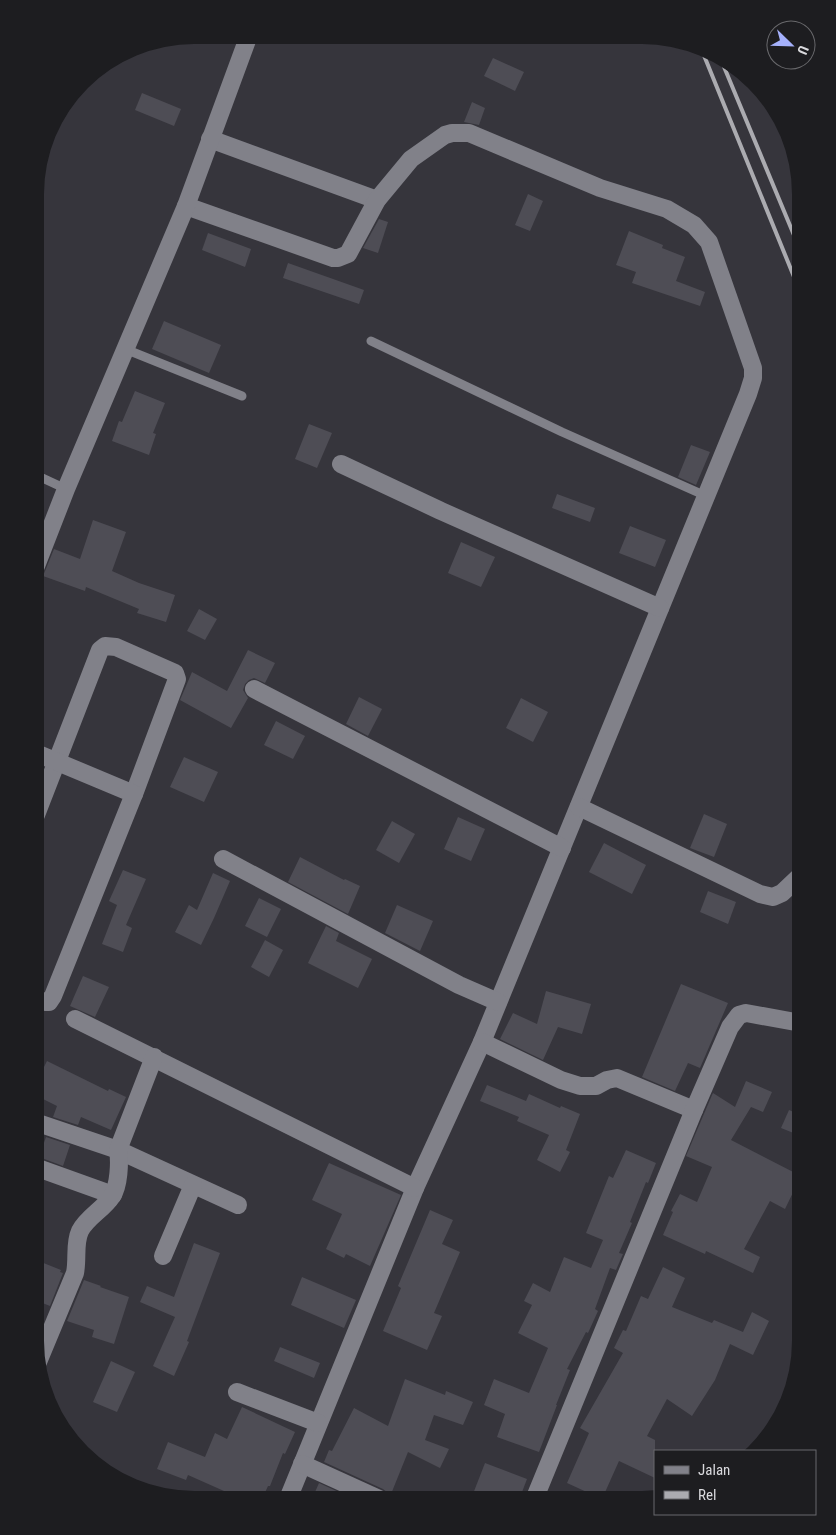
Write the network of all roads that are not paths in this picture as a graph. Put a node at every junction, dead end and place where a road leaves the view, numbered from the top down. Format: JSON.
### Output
{"nodes":[{"id":1,"x":246,"y":44,"type":"edge"},
{"id":2,"x":210,"y":139,"type":"junction"},
{"id":3,"x":377,"y":200,"type":"junction"},
{"id":4,"x":186,"y":206,"type":"junction"},
{"id":5,"x":371,"y":342,"type":"dead end"},
{"id":6,"x":125,"y":349,"type":"junction"},
{"id":7,"x":242,"y":396,"type":"dead end"},
{"id":8,"x":341,"y":464,"type":"dead end"},
{"id":9,"x":44,"y":479,"type":"edge"},
{"id":10,"x":66,"y":489,"type":"junction"},
{"id":11,"x":706,"y":496,"type":"junction"},
{"id":12,"x":44,"y":545,"type":"edge"},
{"id":13,"x":660,"y":608,"type":"junction"},
{"id":14,"x":254,"y":689,"type":"dead end"},
{"id":15,"x":44,"y":756,"type":"edge"},
{"id":16,"x":56,"y":761,"type":"junction"},
{"id":17,"x":44,"y":780,"type":"edge"},
{"id":18,"x":134,"y":794,"type":"junction"},
{"id":19,"x":579,"y":807,"type":"junction"},
{"id":20,"x":562,"y":848,"type":"junction"},
{"id":21,"x":223,"y":859,"type":"dead end"},
{"id":22,"x":792,"y":884,"type":"edge"},
{"id":23,"x":44,"y":1002,"type":"edge"},
{"id":24,"x":498,"y":1002,"type":"junction"},
{"id":25,"x":75,"y":1019,"type":"dead end"},
{"id":26,"x":792,"y":1021,"type":"edge"},
{"id":27,"x":482,"y":1042,"type":"junction"},
{"id":28,"x":154,"y":1057,"type":"junction"},
{"id":29,"x":694,"y":1110,"type":"junction"},
{"id":30,"x":44,"y":1125,"type":"edge"},
{"id":31,"x":118,"y":1150,"type":"junction"},
{"id":32,"x":44,"y":1170,"type":"edge"},
{"id":33,"x":193,"y":1185,"type":"junction"},
{"id":34,"x":415,"y":1188,"type":"junction"},
{"id":35,"x":113,"y":1195,"type":"junction"},
{"id":36,"x":238,"y":1205,"type":"dead end"},
{"id":37,"x":163,"y":1256,"type":"dead end"},
{"id":38,"x":44,"y":1347,"type":"edge"},
{"id":39,"x":237,"y":1392,"type":"dead end"},
{"id":40,"x":318,"y":1422,"type":"junction"},
{"id":41,"x":302,"y":1464,"type":"junction"},
{"id":42,"x":291,"y":1491,"type":"edge"},
{"id":43,"x":361,"y":1491,"type":"edge"},
{"id":44,"x":538,"y":1491,"type":"edge"}],
"edges":[{"from":1,"to":2,"type":"street"},
{"from":2,"to":3,"type":"street"},
{"from":2,"to":4,"type":"street"},
{"from":3,"to":4,"type":"street"},
{"from":3,"to":11,"type":"street"},
{"from":4,"to":6,"type":"street"},
{"from":5,"to":11,"type":"lane"},
{"from":6,"to":7,"type":"lane"},
{"from":6,"to":10,"type":"street"},
{"from":8,"to":13,"type":"street"},
{"from":9,"to":10,"type":"lane"},
{"from":10,"to":12,"type":"street"},
{"from":11,"to":13,"type":"street"},
{"from":13,"to":19,"type":"street"},
{"from":14,"to":20,"type":"street"},
{"from":15,"to":16,"type":"street"},
{"from":16,"to":17,"type":"street"},
{"from":16,"to":18,"type":"street"},
{"from":16,"to":18,"type":"street"},
{"from":18,"to":23,"type":"street"},
{"from":19,"to":20,"type":"street"},
{"from":19,"to":22,"type":"street"},
{"from":20,"to":24,"type":"street"},
{"from":21,"to":24,"type":"street"},
{"from":24,"to":27,"type":"street"},
{"from":25,"to":28,"type":"street"},
{"from":26,"to":29,"type":"street"},
{"from":27,"to":29,"type":"street"},
{"from":27,"to":34,"type":"street"},
{"from":28,"to":31,"type":"street"},
{"from":28,"to":34,"type":"street"},
{"from":29,"to":44,"type":"street"},
{"from":30,"to":31,"type":"street"},
{"from":31,"to":33,"type":"street"},
{"from":31,"to":35,"type":"street"},
{"from":32,"to":35,"type":"street"},
{"from":33,"to":36,"type":"street"},
{"from":33,"to":37,"type":"street"},
{"from":34,"to":40,"type":"street"},
{"from":35,"to":38,"type":"street"},
{"from":39,"to":40,"type":"street"},
{"from":40,"to":41,"type":"street"},
{"from":41,"to":42,"type":"street"},
{"from":41,"to":43,"type":"street"}]}
